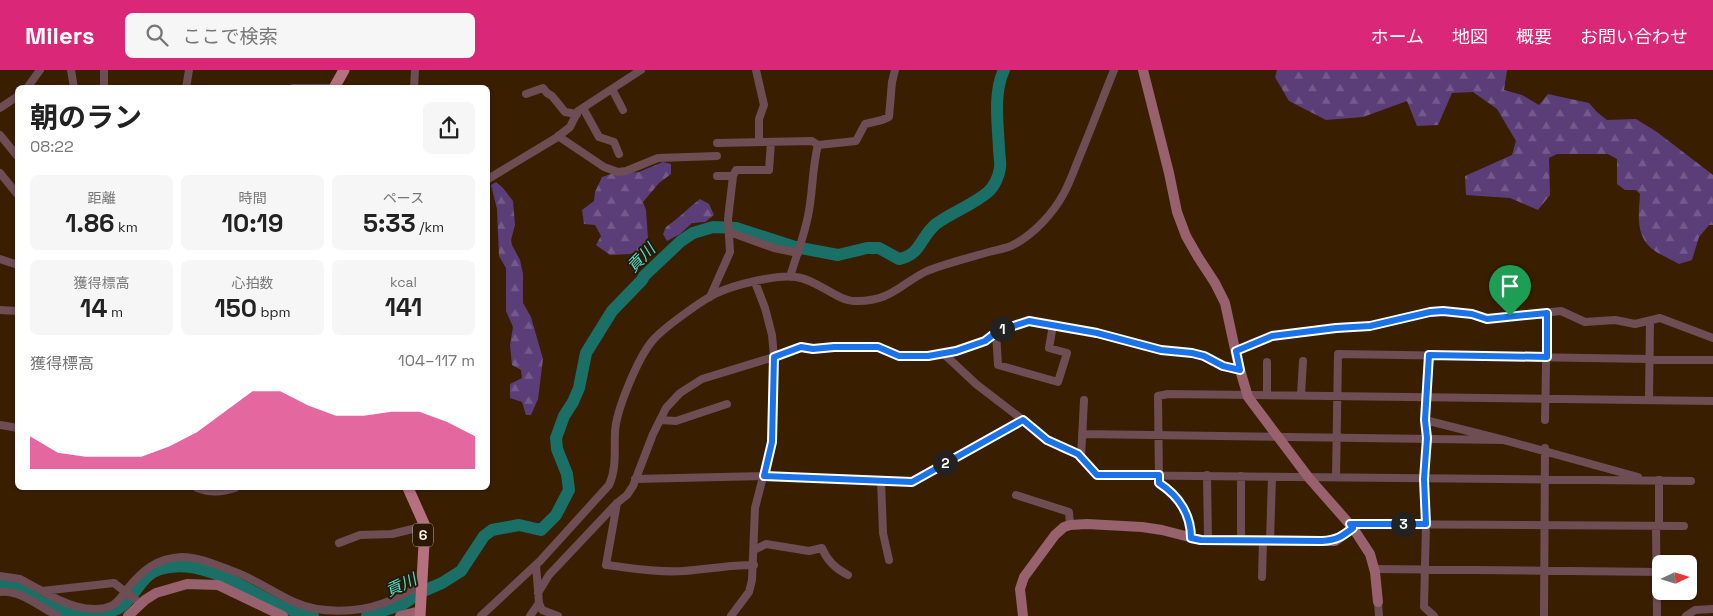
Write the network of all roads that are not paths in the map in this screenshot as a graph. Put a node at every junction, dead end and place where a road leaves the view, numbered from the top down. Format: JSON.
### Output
{"nodes":[{"id":1,"x":40,"y":70,"type":"edge"},
{"id":2,"x":72,"y":70,"type":"edge"},
{"id":3,"x":104,"y":70,"type":"edge"},
{"id":4,"x":189,"y":70,"type":"edge"},
{"id":5,"x":344,"y":70,"type":"edge"},
{"id":6,"x":415,"y":70,"type":"edge"},
{"id":7,"x":641,"y":70,"type":"edge"},
{"id":8,"x":756,"y":70,"type":"edge"},
{"id":9,"x":895,"y":70,"type":"edge"},
{"id":10,"x":1114,"y":70,"type":"edge"},
{"id":11,"x":1143,"y":70,"type":"edge"},
{"id":12,"x":630,"y":73,"type":"edge"},
{"id":13,"x":29,"y":85,"type":"edge"},
{"id":14,"x":74,"y":85,"type":"edge"},
{"id":15,"x":104,"y":85,"type":"edge"},
{"id":16,"x":186,"y":85,"type":"edge"},
{"id":17,"x":336,"y":85,"type":"edge"},
{"id":18,"x":414,"y":85,"type":"edge"},
{"id":19,"x":612,"y":89,"type":"junction"},
{"id":20,"x":526,"y":94,"type":"dead end"},
{"id":21,"x":15,"y":98,"type":"edge"},
{"id":22,"x":0,"y":108,"type":"edge"},
{"id":23,"x":623,"y":110,"type":"dead end"},
{"id":24,"x":580,"y":111,"type":"junction"},
{"id":25,"x":0,"y":135,"type":"edge"},
{"id":26,"x":558,"y":136,"type":"junction"},
{"id":27,"x":759,"y":142,"type":"junction"},
{"id":28,"x":771,"y":142,"type":"junction"},
{"id":29,"x":717,"y":143,"type":"dead end"},
{"id":30,"x":818,"y":145,"type":"junction"},
{"id":31,"x":15,"y":153,"type":"edge"},
{"id":32,"x":619,"y":154,"type":"dead end"},
{"id":33,"x":717,"y":156,"type":"dead end"},
{"id":34,"x":0,"y":173,"type":"edge"},
{"id":35,"x":717,"y":176,"type":"dead end"},
{"id":36,"x":733,"y":176,"type":"junction"},
{"id":37,"x":490,"y":178,"type":"edge"},
{"id":38,"x":15,"y":191,"type":"edge"},
{"id":39,"x":729,"y":233,"type":"junction"},
{"id":40,"x":798,"y":253,"type":"junction"},
{"id":41,"x":0,"y":259,"type":"edge"},
{"id":42,"x":15,"y":264,"type":"edge"},
{"id":43,"x":790,"y":276,"type":"junction"},
{"id":44,"x":755,"y":282,"type":"junction"},
{"id":45,"x":710,"y":297,"type":"junction"},
{"id":46,"x":0,"y":310,"type":"edge"},
{"id":47,"x":15,"y":311,"type":"edge"},
{"id":48,"x":1547,"y":313,"type":"junction"},
{"id":49,"x":1650,"y":320,"type":"junction"},
{"id":50,"x":1053,"y":325,"type":"junction"},
{"id":51,"x":996,"y":332,"type":"junction"},
{"id":52,"x":1713,"y":338,"type":"edge"},
{"id":53,"x":1236,"y":351,"type":"junction"},
{"id":54,"x":943,"y":353,"type":"junction"},
{"id":55,"x":1429,"y":355,"type":"junction"},
{"id":56,"x":774,"y":357,"type":"junction"},
{"id":57,"x":1547,"y":357,"type":"junction"},
{"id":58,"x":1650,"y":359,"type":"junction"},
{"id":59,"x":1713,"y":360,"type":"edge"},
{"id":60,"x":1303,"y":361,"type":"dead end"},
{"id":61,"x":1267,"y":362,"type":"dead end"},
{"id":62,"x":1240,"y":370,"type":"junction"},
{"id":63,"x":1247,"y":394,"type":"junction"},
{"id":64,"x":1267,"y":394,"type":"junction"},
{"id":65,"x":1301,"y":395,"type":"junction"},
{"id":66,"x":1336,"y":395,"type":"junction"},
{"id":67,"x":1427,"y":397,"type":"junction"},
{"id":68,"x":1545,"y":398,"type":"junction"},
{"id":69,"x":1084,"y":400,"type":"dead end"},
{"id":70,"x":1649,"y":400,"type":"junction"},
{"id":71,"x":1713,"y":401,"type":"edge"},
{"id":72,"x":727,"y":404,"type":"dead end"},
{"id":73,"x":660,"y":420,"type":"junction"},
{"id":74,"x":1023,"y":420,"type":"junction"},
{"id":75,"x":1425,"y":420,"type":"junction"},
{"id":76,"x":1545,"y":420,"type":"dead end"},
{"id":77,"x":0,"y":425,"type":"edge"},
{"id":78,"x":15,"y":428,"type":"edge"},
{"id":79,"x":1082,"y":434,"type":"junction"},
{"id":80,"x":1158,"y":434,"type":"junction"},
{"id":81,"x":1277,"y":436,"type":"junction"},
{"id":82,"x":1336,"y":437,"type":"junction"},
{"id":83,"x":1427,"y":438,"type":"junction"},
{"id":84,"x":1504,"y":440,"type":"junction"},
{"id":85,"x":1545,"y":449,"type":"junction"},
{"id":86,"x":1081,"y":458,"type":"junction"},
{"id":87,"x":1159,"y":475,"type":"junction"},
{"id":88,"x":764,"y":476,"type":"junction"},
{"id":89,"x":1207,"y":476,"type":"junction"},
{"id":90,"x":1242,"y":476,"type":"junction"},
{"id":91,"x":1272,"y":477,"type":"junction"},
{"id":92,"x":1336,"y":477,"type":"junction"},
{"id":93,"x":1309,"y":478,"type":"junction"},
{"id":94,"x":635,"y":479,"type":"junction"},
{"id":95,"x":1424,"y":479,"type":"junction"},
{"id":96,"x":1546,"y":479,"type":"junction"},
{"id":97,"x":882,"y":480,"type":"junction"},
{"id":98,"x":1648,"y":480,"type":"junction"},
{"id":99,"x":1659,"y":480,"type":"junction"},
{"id":100,"x":1691,"y":480,"type":"dead end"},
{"id":101,"x":203,"y":490,"type":"edge"},
{"id":102,"x":223,"y":490,"type":"edge"},
{"id":103,"x":409,"y":490,"type":"edge"},
{"id":104,"x":1016,"y":495,"type":"dead end"},
{"id":105,"x":616,"y":503,"type":"junction"},
{"id":106,"x":1426,"y":524,"type":"junction"},
{"id":107,"x":1070,"y":525,"type":"junction"},
{"id":108,"x":425,"y":526,"type":"junction"},
{"id":109,"x":1351,"y":526,"type":"junction"},
{"id":110,"x":1545,"y":526,"type":"junction"},
{"id":111,"x":1658,"y":526,"type":"junction"},
{"id":112,"x":1684,"y":526,"type":"dead end"},
{"id":113,"x":1191,"y":538,"type":"junction"},
{"id":114,"x":1208,"y":540,"type":"junction"},
{"id":115,"x":1241,"y":540,"type":"junction"},
{"id":116,"x":1267,"y":541,"type":"junction"},
{"id":117,"x":339,"y":543,"type":"dead end"},
{"id":118,"x":754,"y":550,"type":"junction"},
{"id":119,"x":1659,"y":555,"type":"edge"},
{"id":120,"x":889,"y":560,"type":"dead end"},
{"id":121,"x":536,"y":565,"type":"junction"},
{"id":122,"x":754,"y":565,"type":"junction"},
{"id":123,"x":1375,"y":569,"type":"junction"},
{"id":124,"x":1425,"y":570,"type":"junction"},
{"id":125,"x":1544,"y":570,"type":"junction"},
{"id":126,"x":1652,"y":572,"type":"edge"},
{"id":127,"x":0,"y":576,"type":"edge"},
{"id":128,"x":848,"y":576,"type":"dead end"},
{"id":129,"x":1262,"y":577,"type":"dead end"},
{"id":130,"x":422,"y":586,"type":"junction"},
{"id":131,"x":42,"y":591,"type":"junction"},
{"id":132,"x":0,"y":592,"type":"edge"},
{"id":133,"x":126,"y":592,"type":"junction"},
{"id":134,"x":538,"y":593,"type":"junction"},
{"id":135,"x":1658,"y":600,"type":"edge"},
{"id":136,"x":138,"y":602,"type":"junction"},
{"id":137,"x":539,"y":602,"type":"junction"},
{"id":138,"x":1378,"y":602,"type":"joint"},
{"id":139,"x":1713,"y":609,"type":"edge"},
{"id":140,"x":420,"y":612,"type":"edge"},
{"id":141,"x":127,"y":615,"type":"edge"},
{"id":142,"x":58,"y":616,"type":"edge"},
{"id":143,"x":283,"y":616,"type":"edge"},
{"id":144,"x":400,"y":616,"type":"edge"},
{"id":145,"x":482,"y":616,"type":"edge"},
{"id":146,"x":530,"y":616,"type":"edge"},
{"id":147,"x":558,"y":616,"type":"edge"},
{"id":148,"x":731,"y":616,"type":"edge"},
{"id":149,"x":1023,"y":616,"type":"edge"},
{"id":150,"x":1379,"y":616,"type":"edge"},
{"id":151,"x":1434,"y":616,"type":"edge"},
{"id":152,"x":1544,"y":616,"type":"edge"},
{"id":153,"x":1657,"y":616,"type":"edge"},
{"id":154,"x":1686,"y":616,"type":"edge"}],
"edges":[{"from":1,"to":13,"type":"street"},
{"from":2,"to":14,"type":"street"},
{"from":3,"to":15,"type":"street"},
{"from":4,"to":16,"type":"street"},
{"from":5,"to":17,"type":"main road"},
{"from":6,"to":18,"type":"street"},
{"from":7,"to":12,"type":"street"},
{"from":8,"to":27,"type":"street"},
{"from":9,"to":30,"type":"street"},
{"from":10,"to":43,"type":"street"},
{"from":11,"to":53,"type":"street"},
{"from":12,"to":19,"type":"street"},
{"from":19,"to":23,"type":"street"},
{"from":19,"to":24,"type":"street"},
{"from":20,"to":24,"type":"street"},
{"from":21,"to":22,"type":"street"},
{"from":24,"to":26,"type":"street"},
{"from":24,"to":32,"type":"street"},
{"from":25,"to":31,"type":"street"},
{"from":26,"to":33,"type":"street"},
{"from":26,"to":37,"type":"street"},
{"from":27,"to":28,"type":"street"},
{"from":27,"to":29,"type":"street"},
{"from":28,"to":30,"type":"street"},
{"from":28,"to":36,"type":"street"},
{"from":30,"to":40,"type":"street"},
{"from":34,"to":38,"type":"street"},
{"from":35,"to":36,"type":"street"},
{"from":36,"to":39,"type":"street"},
{"from":39,"to":40,"type":"street"},
{"from":39,"to":45,"type":"street"},
{"from":40,"to":43,"type":"street"},
{"from":41,"to":42,"type":"street"},
{"from":43,"to":44,"type":"street"},
{"from":44,"to":45,"type":"street"},
{"from":44,"to":56,"type":"street"},
{"from":45,"to":121,"type":"street"},
{"from":46,"to":47,"type":"street"},
{"from":48,"to":49,"type":"street"},
{"from":48,"to":53,"type":"street"},
{"from":48,"to":57,"type":"street"},
{"from":49,"to":52,"type":"street"},
{"from":49,"to":58,"type":"street"},
{"from":50,"to":51,"type":"street"},
{"from":50,"to":51,"type":"street"},
{"from":50,"to":62,"type":"street"},
{"from":51,"to":54,"type":"street"},
{"from":53,"to":62,"type":"street"},
{"from":54,"to":56,"type":"street"},
{"from":54,"to":74,"type":"street"},
{"from":55,"to":57,"type":"street"},
{"from":55,"to":66,"type":"street"},
{"from":55,"to":67,"type":"street"},
{"from":56,"to":73,"type":"street"},
{"from":56,"to":88,"type":"street"},
{"from":57,"to":58,"type":"street"},
{"from":57,"to":68,"type":"street"},
{"from":58,"to":59,"type":"street"},
{"from":58,"to":70,"type":"street"},
{"from":60,"to":65,"type":"street"},
{"from":61,"to":64,"type":"street"},
{"from":62,"to":63,"type":"street"},
{"from":63,"to":64,"type":"street"},
{"from":63,"to":80,"type":"street"},
{"from":63,"to":81,"type":"street"},
{"from":64,"to":65,"type":"street"},
{"from":65,"to":66,"type":"street"},
{"from":66,"to":67,"type":"street"},
{"from":66,"to":82,"type":"street"},
{"from":67,"to":68,"type":"street"},
{"from":67,"to":75,"type":"street"},
{"from":68,"to":70,"type":"street"},
{"from":68,"to":76,"type":"street"},
{"from":69,"to":79,"type":"street"},
{"from":70,"to":71,"type":"street"},
{"from":72,"to":73,"type":"street"},
{"from":73,"to":94,"type":"street"},
{"from":74,"to":86,"type":"street"},
{"from":74,"to":97,"type":"street"},
{"from":75,"to":83,"type":"street"},
{"from":75,"to":84,"type":"street"},
{"from":77,"to":78,"type":"street"},
{"from":79,"to":80,"type":"street"},
{"from":79,"to":86,"type":"street"},
{"from":80,"to":81,"type":"street"},
{"from":80,"to":87,"type":"street"},
{"from":81,"to":82,"type":"street"},
{"from":81,"to":93,"type":"street"},
{"from":82,"to":83,"type":"street"},
{"from":82,"to":92,"type":"street"},
{"from":83,"to":84,"type":"street"},
{"from":83,"to":95,"type":"street"},
{"from":84,"to":85,"type":"street"},
{"from":85,"to":96,"type":"street"},
{"from":85,"to":98,"type":"street"},
{"from":86,"to":87,"type":"street"},
{"from":87,"to":89,"type":"street"},
{"from":87,"to":113,"type":"street"},
{"from":88,"to":94,"type":"street"},
{"from":88,"to":97,"type":"street"},
{"from":88,"to":118,"type":"street"},
{"from":89,"to":90,"type":"street"},
{"from":89,"to":114,"type":"street"},
{"from":90,"to":91,"type":"street"},
{"from":90,"to":115,"type":"street"},
{"from":91,"to":93,"type":"street"},
{"from":91,"to":116,"type":"street"},
{"from":92,"to":93,"type":"street"},
{"from":92,"to":95,"type":"street"},
{"from":93,"to":109,"type":"street"},
{"from":94,"to":105,"type":"street"},
{"from":95,"to":96,"type":"street"},
{"from":95,"to":106,"type":"street"},
{"from":96,"to":98,"type":"street"},
{"from":96,"to":110,"type":"street"},
{"from":97,"to":120,"type":"street"},
{"from":98,"to":99,"type":"street"},
{"from":99,"to":100,"type":"street"},
{"from":99,"to":111,"type":"street"},
{"from":101,"to":102,"type":"street"},
{"from":103,"to":108,"type":"main road","number":"6"},
{"from":104,"to":107,"type":"street"},
{"from":105,"to":122,"type":"street"},
{"from":105,"to":134,"type":"street"},
{"from":106,"to":109,"type":"street"},
{"from":106,"to":110,"type":"street"},
{"from":106,"to":124,"type":"street"},
{"from":107,"to":113,"type":"street"},
{"from":107,"to":149,"type":"street"},
{"from":108,"to":117,"type":"street"},
{"from":108,"to":130,"type":"main road","number":"6"},
{"from":109,"to":116,"type":"street"},
{"from":109,"to":123,"type":"street"},
{"from":110,"to":111,"type":"street"},
{"from":110,"to":125,"type":"street"},
{"from":111,"to":112,"type":"street"},
{"from":111,"to":119,"type":"street"},
{"from":113,"to":114,"type":"street"},
{"from":114,"to":115,"type":"street"},
{"from":115,"to":116,"type":"street"},
{"from":116,"to":129,"type":"street"},
{"from":118,"to":122,"type":"street"},
{"from":118,"to":128,"type":"street"},
{"from":121,"to":134,"type":"street"},
{"from":121,"to":145,"type":"street"},
{"from":122,"to":148,"type":"street"},
{"from":123,"to":124,"type":"street"},
{"from":123,"to":138,"type":"street"},
{"from":124,"to":125,"type":"street"},
{"from":124,"to":151,"type":"street"},
{"from":125,"to":126,"type":"street"},
{"from":125,"to":152,"type":"street"},
{"from":127,"to":131,"type":"street"},
{"from":130,"to":133,"type":"street"},
{"from":130,"to":140,"type":"main road","number":"6"},
{"from":131,"to":133,"type":"street"},
{"from":131,"to":133,"type":"street"},
{"from":132,"to":142,"type":"street"},
{"from":133,"to":136,"type":"street"},
{"from":134,"to":137,"type":"street"},
{"from":135,"to":153,"type":"street"},
{"from":136,"to":141,"type":"street"},
{"from":136,"to":143,"type":"street"},
{"from":137,"to":146,"type":"street"},
{"from":137,"to":147,"type":"street"},
{"from":138,"to":150,"type":"street"},
{"from":139,"to":154,"type":"street"},
{"from":140,"to":144,"type":"street"}]}
